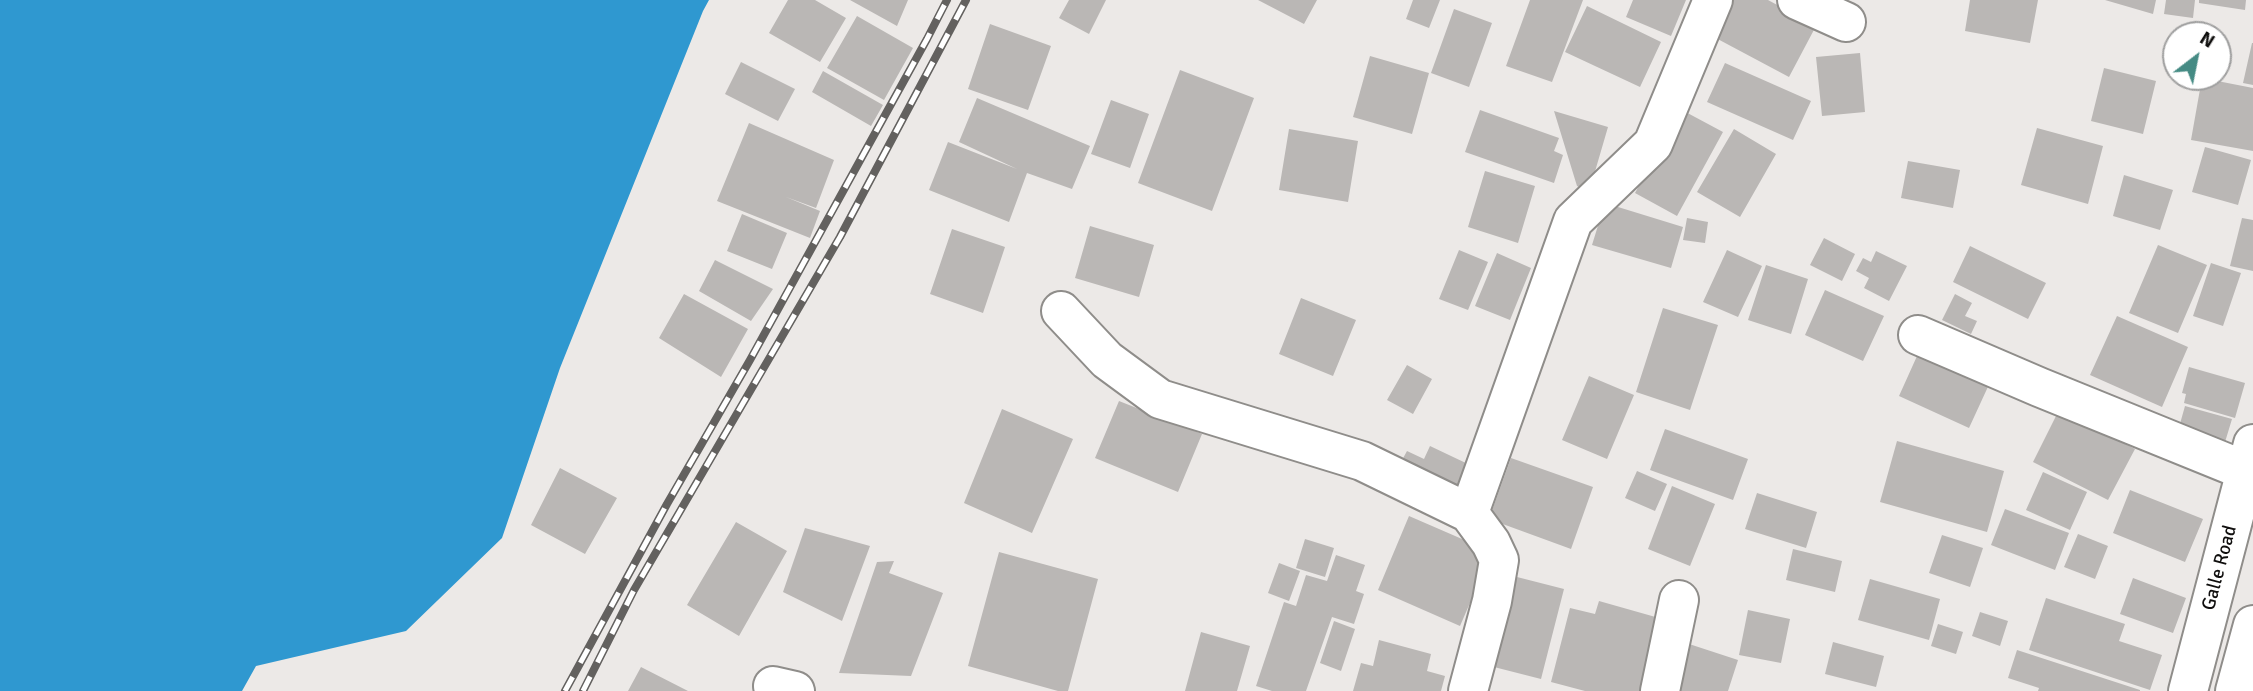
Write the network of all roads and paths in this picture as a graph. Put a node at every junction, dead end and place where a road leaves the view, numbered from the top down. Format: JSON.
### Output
{"nodes":[{"id":1,"x":1713,"y":0,"type":"edge"},
{"id":2,"x":1797,"y":0,"type":"edge"},
{"id":3,"x":1846,"y":22,"type":"dead end"},
{"id":4,"x":1061,"y":311,"type":"dead end"},
{"id":5,"x":1918,"y":335,"type":"dead end"},
{"id":6,"x":2249,"y":458,"type":"edge"},
{"id":7,"x":1469,"y":513,"type":"junction"},
{"id":8,"x":1679,"y":600,"type":"dead end"},
{"id":9,"x":2253,"y":625,"type":"edge"},
{"id":10,"x":1468,"y":691,"type":"edge"},
{"id":11,"x":1660,"y":691,"type":"edge"},
{"id":12,"x":2188,"y":691,"type":"edge"},
{"id":13,"x":2235,"y":691,"type":"edge"}],
"edges":[{"from":1,"to":7,"type":"main road"},
{"from":2,"to":3,"type":"main road"},
{"from":4,"to":7,"type":"main road"},
{"from":5,"to":6,"type":"main road"},
{"from":6,"to":12,"type":"main road","name":"Galle Road"},
{"from":7,"to":10,"type":"main road"},
{"from":8,"to":11,"type":"main road"},
{"from":9,"to":13,"type":"main road"}]}
